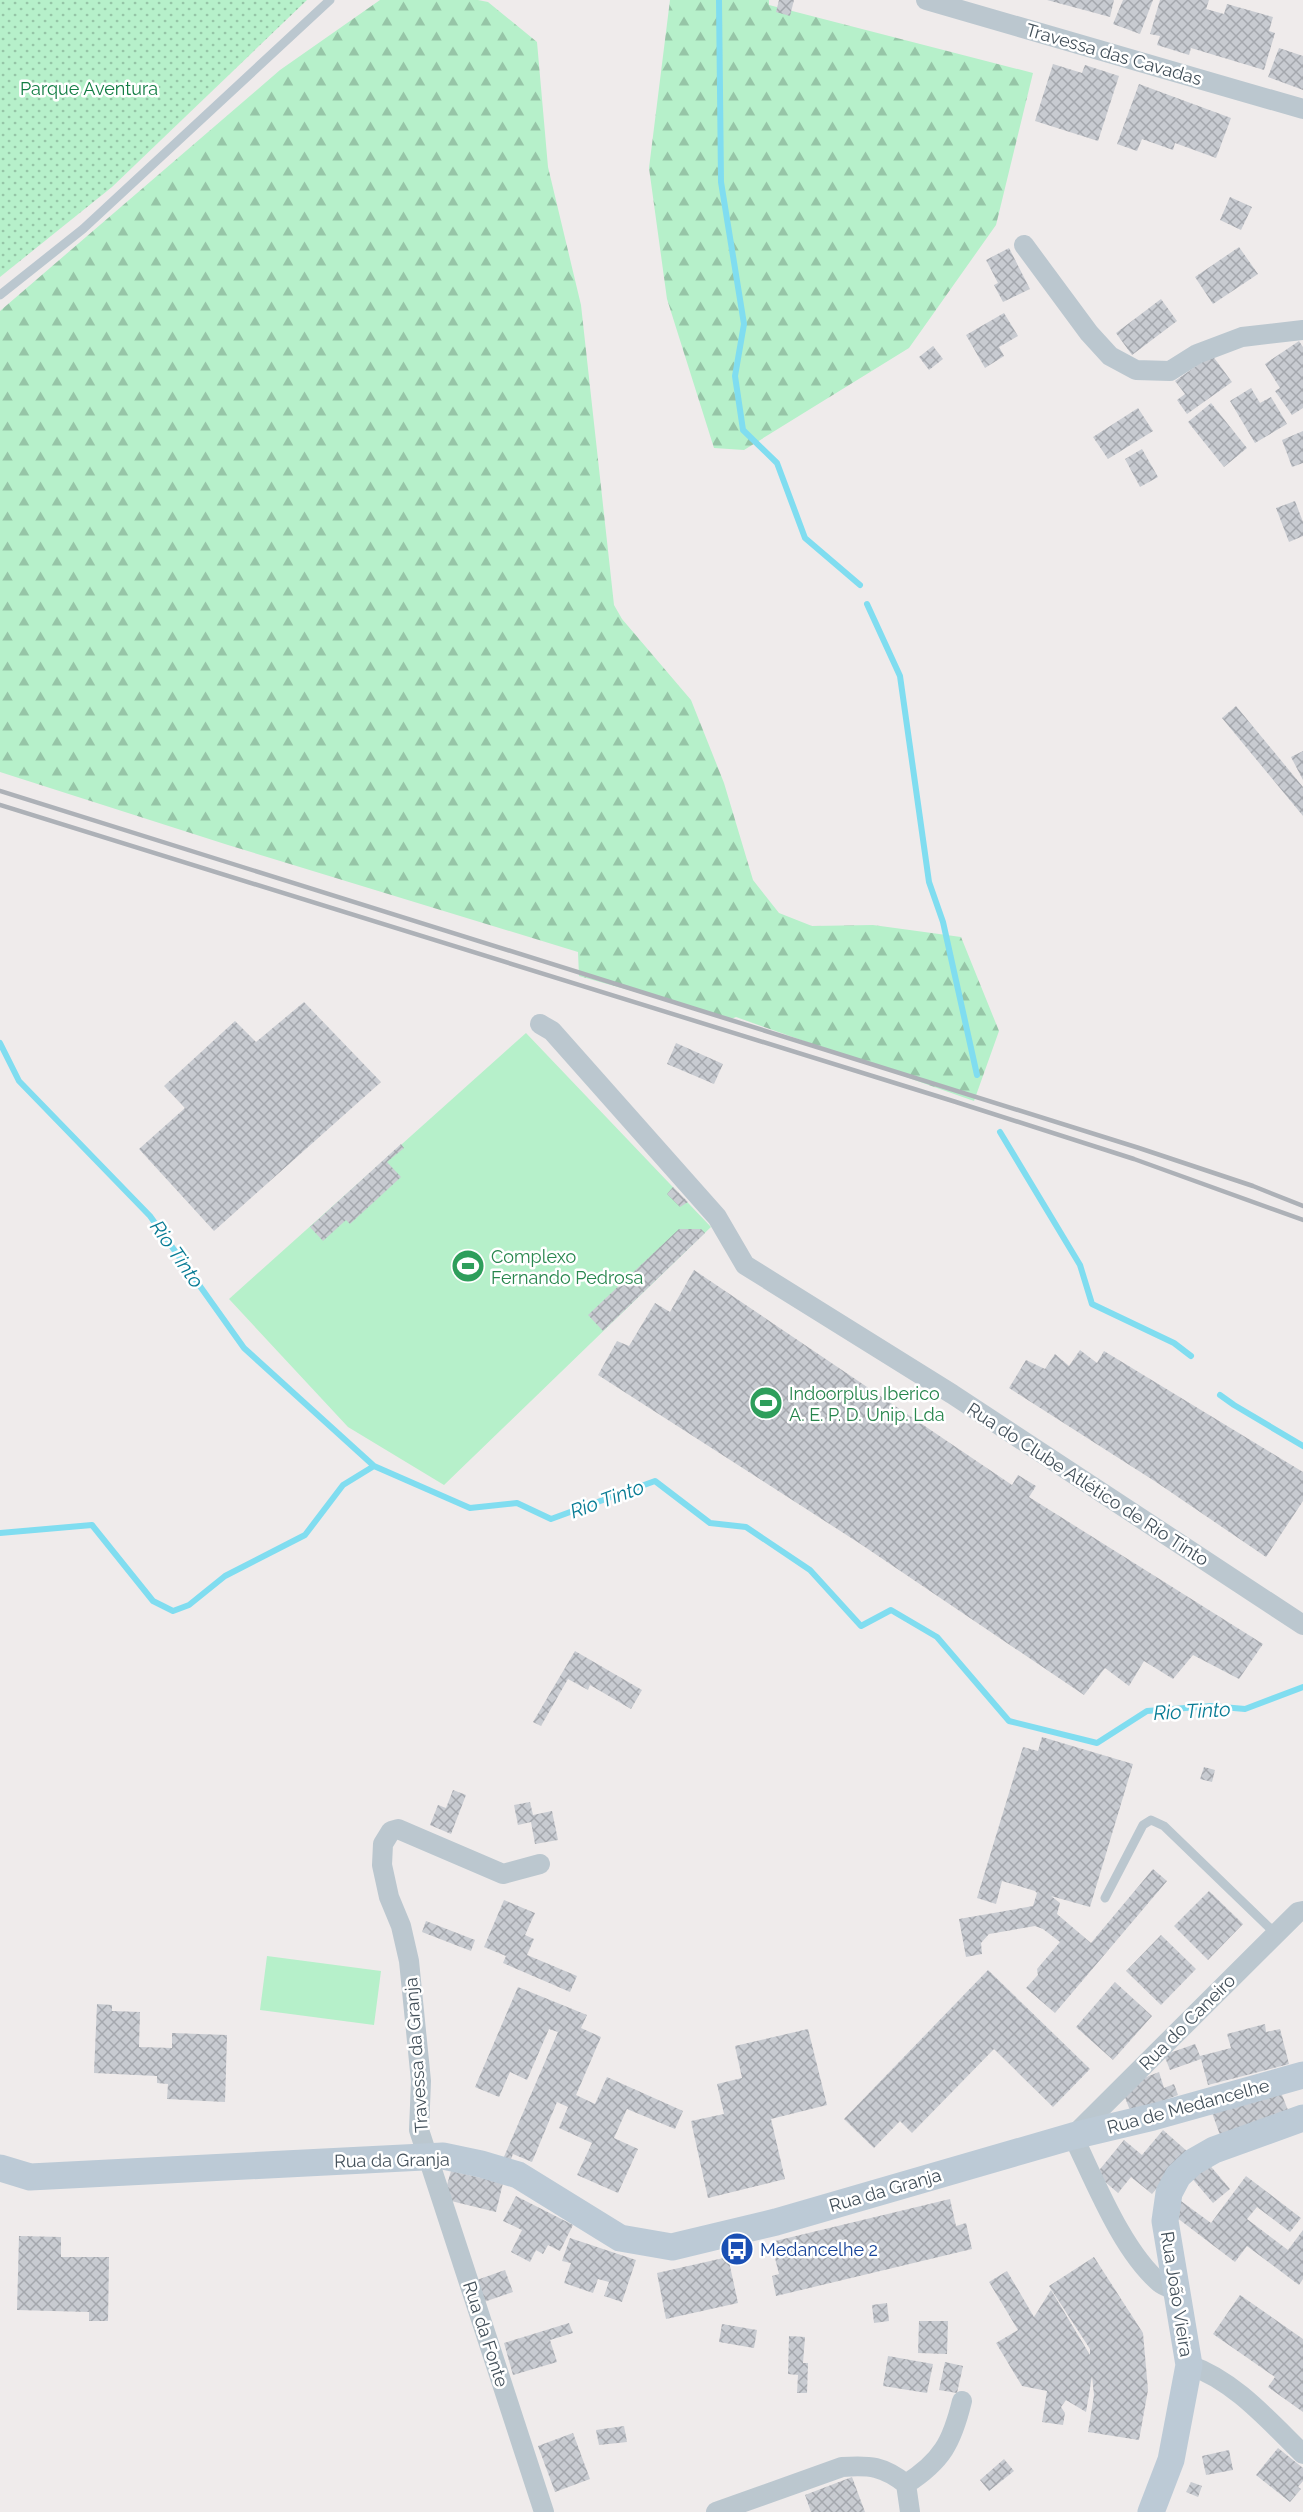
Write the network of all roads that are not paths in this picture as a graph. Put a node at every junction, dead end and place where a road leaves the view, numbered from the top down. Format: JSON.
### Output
{"nodes":[{"id":1,"x":330,"y":0,"type":"edge"},
{"id":2,"x":926,"y":0,"type":"edge"},
{"id":3,"x":1303,"y":109,"type":"edge"},
{"id":4,"x":1024,"y":245,"type":"dead end"},
{"id":5,"x":0,"y":296,"type":"edge"},
{"id":6,"x":1303,"y":330,"type":"edge"},
{"id":7,"x":540,"y":1024,"type":"dead end"},
{"id":8,"x":1303,"y":1625,"type":"edge"},
{"id":9,"x":540,"y":1864,"type":"dead end"},
{"id":10,"x":1105,"y":1898,"type":"dead end"},
{"id":11,"x":1303,"y":1911,"type":"edge"},
{"id":12,"x":1276,"y":1934,"type":"junction"},
{"id":13,"x":1303,"y":2075,"type":"edge"},
{"id":14,"x":1303,"y":2118,"type":"edge"},
{"id":15,"x":1073,"y":2136,"type":"junction"},
{"id":16,"x":427,"y":2157,"type":"junction"},
{"id":17,"x":0,"y":2168,"type":"edge"},
{"id":18,"x":1177,"y":2290,"type":"junction"},
{"id":19,"x":1189,"y":2366,"type":"junction"},
{"id":20,"x":962,"y":2401,"type":"dead end"},
{"id":21,"x":1303,"y":2454,"type":"edge"},
{"id":22,"x":906,"y":2484,"type":"junction"},
{"id":23,"x":544,"y":2512,"type":"edge"},
{"id":24,"x":716,"y":2512,"type":"edge"},
{"id":25,"x":910,"y":2512,"type":"edge"},
{"id":26,"x":1150,"y":2512,"type":"edge"}],
"edges":[{"from":1,"to":5,"type":"lane"},
{"from":2,"to":3,"type":"street","name":"Travessa das Cavadas"},
{"from":4,"to":6,"type":"street"},
{"from":7,"to":8,"type":"street","name":"Rua do Clube Atlético de Rio Tinto"},
{"from":9,"to":16,"type":"street","name":"Travessa da Granja"},
{"from":10,"to":12,"type":"lane"},
{"from":11,"to":12,"type":"street","name":"Rua do Caneiro"},
{"from":12,"to":15,"type":"street","name":"Rua do Caneiro"},
{"from":13,"to":15,"type":"street","name":"Rua de Medancelhe"},
{"from":14,"to":18,"type":"street","name":"Rua João Vieira"},
{"from":15,"to":16,"type":"street","name":"Rua da Granja"},
{"from":15,"to":18,"type":"street"},
{"from":16,"to":17,"type":"street","name":"Rua da Granja"},
{"from":16,"to":23,"type":"street","name":"Rua da Fonte"},
{"from":18,"to":19,"type":"street","name":"Rua João Vieira"},
{"from":19,"to":21,"type":"street"},
{"from":19,"to":26,"type":"street","name":"Rua João Vieira"},
{"from":20,"to":22,"type":"street"},
{"from":22,"to":24,"type":"street"},
{"from":22,"to":25,"type":"street"}]}
